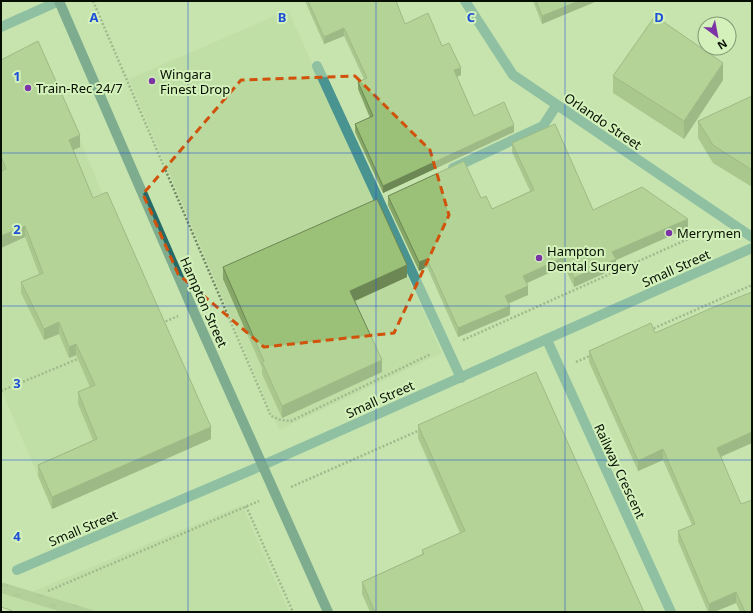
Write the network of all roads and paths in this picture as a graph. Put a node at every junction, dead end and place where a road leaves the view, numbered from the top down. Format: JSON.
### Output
{"nodes":[{"id":1,"x":59,"y":1,"type":"edge"},
{"id":2,"x":93,"y":1,"type":"edge"},
{"id":3,"x":465,"y":1,"type":"edge"},
{"id":4,"x":1,"y":27,"type":"edge"},
{"id":5,"x":317,"y":66,"type":"dead end"},
{"id":6,"x":556,"y":106,"type":"junction"},
{"id":7,"x":444,"y":173,"type":"edge"},
{"id":8,"x":728,"y":221,"type":"junction"},
{"id":9,"x":752,"y":237,"type":"edge"},
{"id":10,"x":752,"y":248,"type":"edge"},
{"id":11,"x":752,"y":286,"type":"edge"},
{"id":12,"x":193,"y":310,"type":"junction"},
{"id":13,"x":160,"y":324,"type":"edge"},
{"id":14,"x":648,"y":331,"type":"edge"},
{"id":15,"x":547,"y":340,"type":"junction"},
{"id":16,"x":446,"y":347,"type":"junction"},
{"id":17,"x":597,"y":353,"type":"edge"},
{"id":18,"x":81,"y":357,"type":"edge"},
{"id":19,"x":560,"y":369,"type":"junction"},
{"id":20,"x":461,"y":378,"type":"junction"},
{"id":21,"x":1,"y":391,"type":"edge"},
{"id":22,"x":422,"y":429,"type":"edge"},
{"id":23,"x":263,"y":465,"type":"junction"},
{"id":24,"x":276,"y":494,"type":"junction"},
{"id":25,"x":246,"y":506,"type":"junction"},
{"id":26,"x":17,"y":570,"type":"dead end"},
{"id":27,"x":48,"y":590,"type":"dead end"},
{"id":28,"x":293,"y":612,"type":"edge"},
{"id":29,"x":328,"y":612,"type":"edge"},
{"id":30,"x":671,"y":612,"type":"edge"}],
"edges":[{"from":1,"to":4,"type":"street"},
{"from":1,"to":12,"type":"main road","name":"Hampton Street"},
{"from":2,"to":16,"type":"path"},
{"from":3,"to":6,"type":"street","name":"Orlando Street"},
{"from":5,"to":16,"type":"street"},
{"from":6,"to":7,"type":"street"},
{"from":6,"to":8,"type":"street","name":"Orlando Street"},
{"from":8,"to":9,"type":"street","name":"Orlando Street"},
{"from":8,"to":16,"type":"path"},
{"from":10,"to":15,"type":"street","name":"Small Street"},
{"from":11,"to":14,"type":"path"},
{"from":12,"to":13,"type":"path"},
{"from":12,"to":23,"type":"main road","name":"Hampton Street"},
{"from":15,"to":19,"type":"street","name":"Railway Crescent"},
{"from":15,"to":20,"type":"street","name":"Small Street"},
{"from":16,"to":20,"type":"street"},
{"from":17,"to":19,"type":"path"},
{"from":18,"to":21,"type":"path"},
{"from":19,"to":30,"type":"street","name":"Railway Crescent"},
{"from":20,"to":23,"type":"street","name":"Small Street"},
{"from":22,"to":24,"type":"path"},
{"from":23,"to":24,"type":"main road","name":"Hampton Street"},
{"from":23,"to":26,"type":"street","name":"Small Street"},
{"from":24,"to":25,"type":"path"},
{"from":24,"to":29,"type":"main road","name":"Hampton Street"},
{"from":25,"to":27,"type":"path"},
{"from":25,"to":28,"type":"path"}]}
